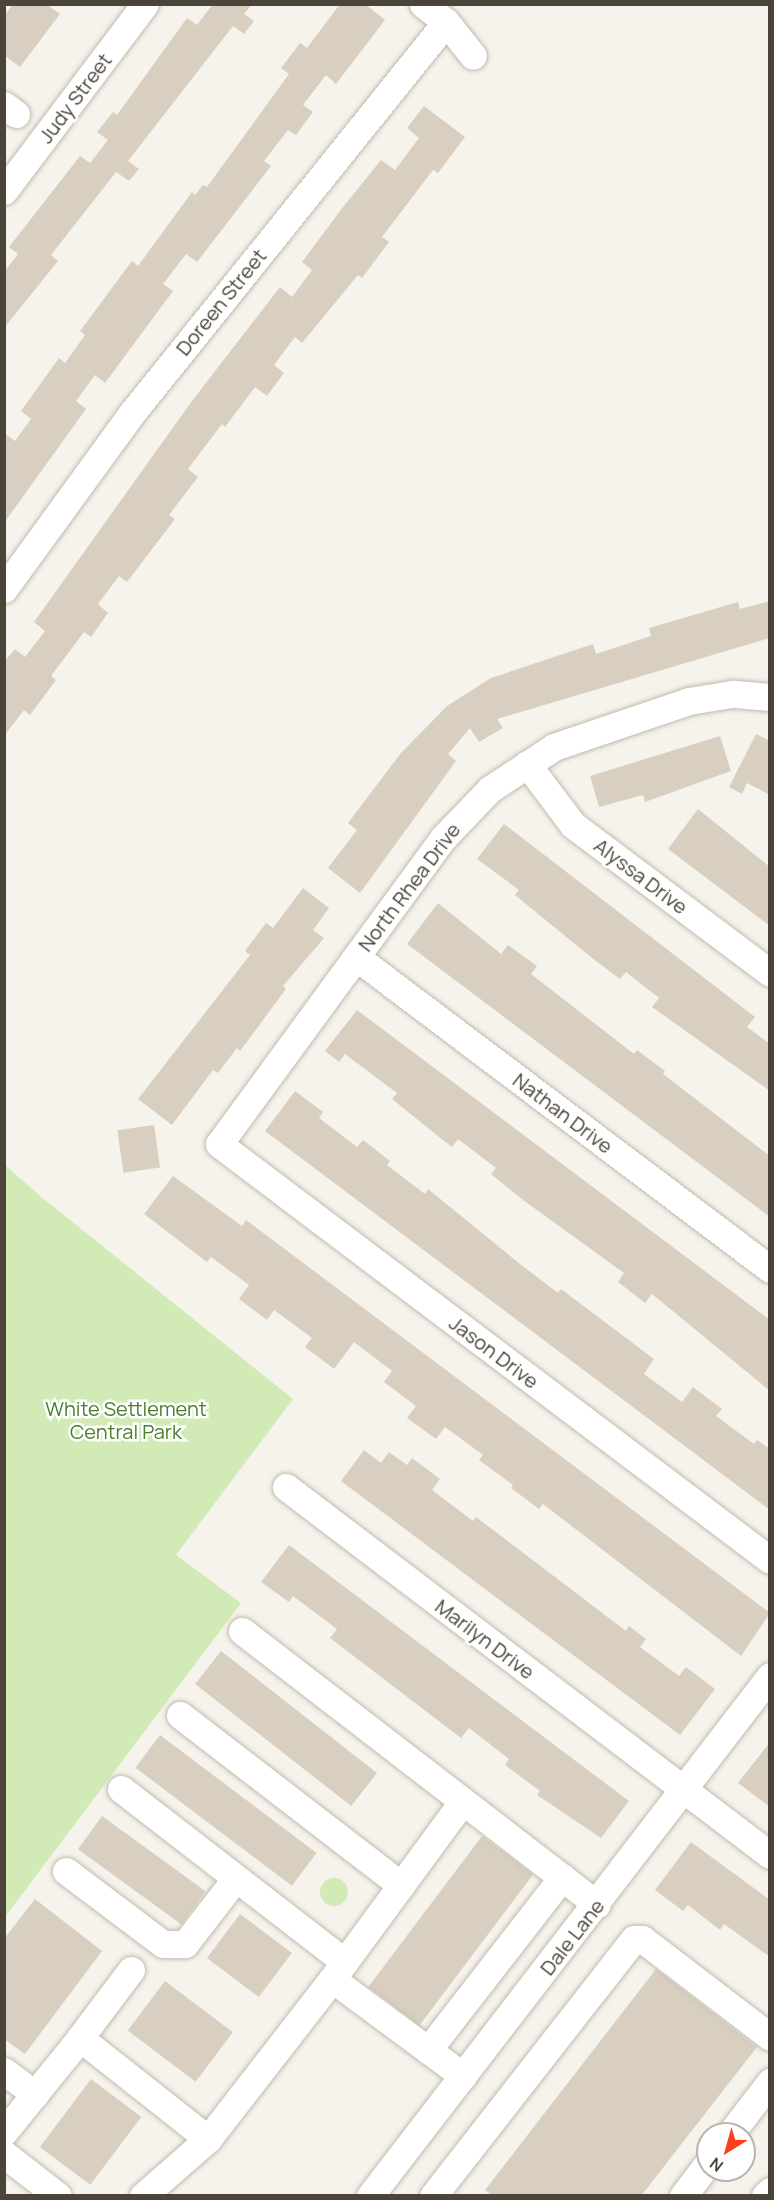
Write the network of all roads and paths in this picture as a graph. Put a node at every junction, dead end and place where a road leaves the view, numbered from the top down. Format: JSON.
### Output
{"nodes":[{"id":1,"x":145,"y":4,"type":"edge"},
{"id":2,"x":423,"y":4,"type":"edge"},
{"id":3,"x":446,"y":22,"type":"junction"},
{"id":4,"x":473,"y":56,"type":"dead end"},
{"id":5,"x":4,"y":191,"type":"edge"},
{"id":6,"x":4,"y":588,"type":"edge"},
{"id":7,"x":770,"y":697,"type":"edge"},
{"id":8,"x":527,"y":764,"type":"junction"},
{"id":9,"x":356,"y":957,"type":"junction"},
{"id":10,"x":770,"y":973,"type":"edge"},
{"id":11,"x":219,"y":1144,"type":"joint"},
{"id":12,"x":770,"y":1269,"type":"edge"},
{"id":13,"x":286,"y":1487,"type":"dead end"},
{"id":14,"x":770,"y":1560,"type":"edge"},
{"id":15,"x":242,"y":1631,"type":"dead end"},
{"id":16,"x":770,"y":1676,"type":"edge"},
{"id":17,"x":180,"y":1715,"type":"dead end"},
{"id":18,"x":121,"y":1789,"type":"dead end"},
{"id":19,"x":683,"y":1790,"type":"junction"},
{"id":20,"x":462,"y":1802,"type":"junction"},
{"id":21,"x":770,"y":1855,"type":"edge"},
{"id":22,"x":66,"y":1871,"type":"dead end"},
{"id":23,"x":237,"y":1878,"type":"junction"},
{"id":24,"x":562,"y":1878,"type":"junction"},
{"id":25,"x":401,"y":1886,"type":"junction"},
{"id":26,"x":597,"y":1904,"type":"junction"},
{"id":27,"x":131,"y":1970,"type":"dead end"},
{"id":28,"x":338,"y":1970,"type":"junction"},
{"id":29,"x":770,"y":2037,"type":"edge"},
{"id":30,"x":80,"y":2038,"type":"junction"},
{"id":31,"x":428,"y":2050,"type":"junction"},
{"id":32,"x":4,"y":2071,"type":"edge"},
{"id":33,"x":463,"y":2076,"type":"junction"},
{"id":34,"x":770,"y":2082,"type":"edge"},
{"id":35,"x":35,"y":2094,"type":"junction"},
{"id":36,"x":739,"y":2122,"type":"edge"},
{"id":37,"x":4,"y":2132,"type":"edge"},
{"id":38,"x":208,"y":2139,"type":"junction"},
{"id":39,"x":4,"y":2154,"type":"edge"},
{"id":40,"x":696,"y":2179,"type":"edge"},
{"id":41,"x":770,"y":2191,"type":"edge"},
{"id":42,"x":58,"y":2196,"type":"edge"},
{"id":43,"x":143,"y":2196,"type":"edge"},
{"id":44,"x":370,"y":2196,"type":"edge"},
{"id":45,"x":433,"y":2196,"type":"edge"},
{"id":46,"x":683,"y":2196,"type":"edge"},
{"id":47,"x":765,"y":2196,"type":"edge"}],
"edges":[{"from":1,"to":5,"type":"street","name":"Judy Street"},
{"from":2,"to":3,"type":"street"},
{"from":3,"to":4,"type":"street"},
{"from":3,"to":6,"type":"street","name":"Doreen Street"},
{"from":7,"to":8,"type":"street","name":"North Rhea Drive"},
{"from":8,"to":9,"type":"street","name":"North Rhea Drive"},
{"from":8,"to":10,"type":"street","name":"Alyssa Drive"},
{"from":9,"to":11,"type":"street","name":"North Rhea Drive"},
{"from":9,"to":12,"type":"street","name":"Nathan Drive"},
{"from":11,"to":14,"type":"street","name":"Jason Drive"},
{"from":13,"to":19,"type":"street","name":"Marilyn Drive"},
{"from":15,"to":20,"type":"street"},
{"from":16,"to":19,"type":"street","name":"Dale Lane"},
{"from":17,"to":25,"type":"street"},
{"from":18,"to":23,"type":"street"},
{"from":19,"to":21,"type":"street","name":"Marilyn Drive"},
{"from":19,"to":26,"type":"street","name":"Dale Lane"},
{"from":20,"to":24,"type":"street"},
{"from":20,"to":25,"type":"street"},
{"from":22,"to":23,"type":"street"},
{"from":23,"to":28,"type":"street"},
{"from":24,"to":26,"type":"street"},
{"from":24,"to":31,"type":"street"},
{"from":25,"to":28,"type":"street"},
{"from":26,"to":33,"type":"street","name":"Dale Lane"},
{"from":27,"to":30,"type":"street"},
{"from":28,"to":31,"type":"street"},
{"from":28,"to":38,"type":"street"},
{"from":29,"to":45,"type":"street"},
{"from":30,"to":35,"type":"street"},
{"from":30,"to":38,"type":"street"},
{"from":31,"to":33,"type":"street"},
{"from":32,"to":35,"type":"street"},
{"from":33,"to":44,"type":"street","name":"Dale Lane"},
{"from":34,"to":36,"type":"street"},
{"from":35,"to":37,"type":"street"},
{"from":38,"to":43,"type":"street"},
{"from":39,"to":42,"type":"street"},
{"from":40,"to":46,"type":"street"},
{"from":41,"to":47,"type":"street"}]}
